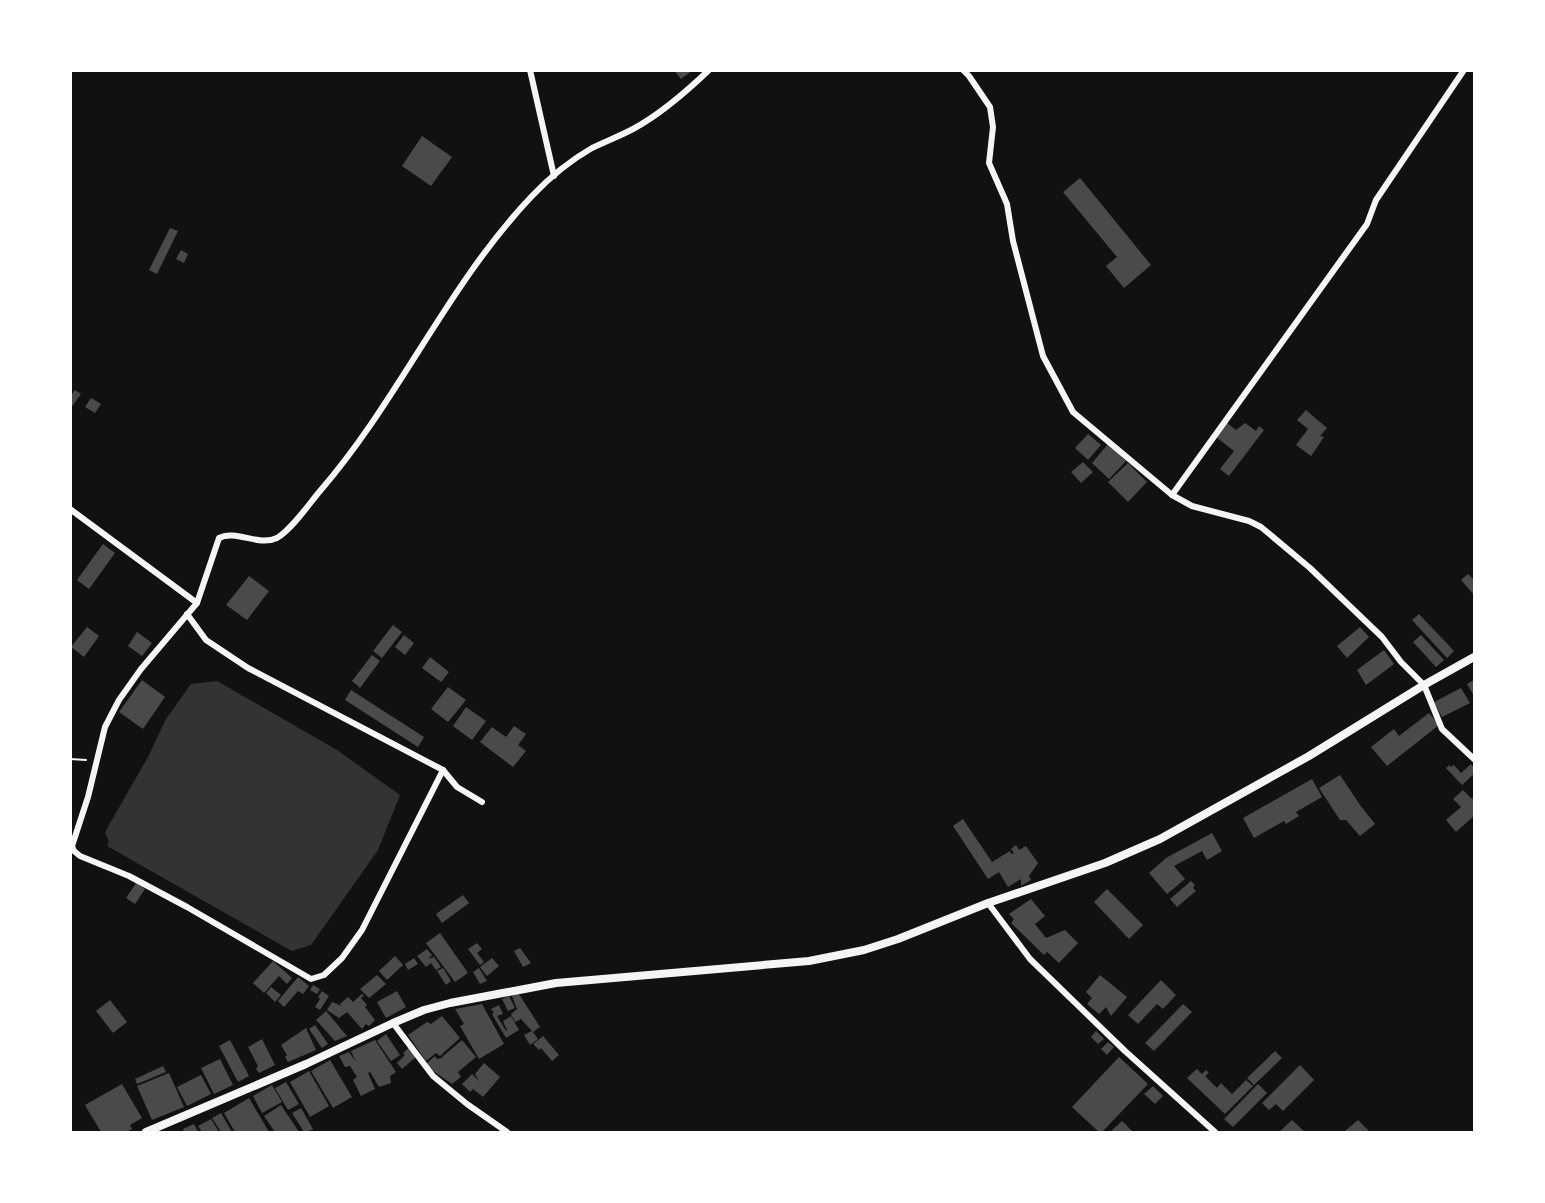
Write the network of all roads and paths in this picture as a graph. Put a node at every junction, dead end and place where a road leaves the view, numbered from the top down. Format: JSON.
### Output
{"nodes":[{"id":1,"x":530,"y":70,"type":"edge"},
{"id":2,"x":709,"y":70,"type":"edge"},
{"id":3,"x":963,"y":70,"type":"edge"},
{"id":4,"x":1464,"y":70,"type":"edge"},
{"id":5,"x":554,"y":176,"type":"junction"},
{"id":6,"x":1172,"y":495,"type":"junction"},
{"id":7,"x":70,"y":509,"type":"edge"},
{"id":8,"x":197,"y":603,"type":"junction"},
{"id":9,"x":187,"y":614,"type":"junction"},
{"id":10,"x":1474,"y":657,"type":"edge"},
{"id":11,"x":1424,"y":685,"type":"junction"},
{"id":12,"x":70,"y":759,"type":"edge"},
{"id":13,"x":1474,"y":759,"type":"edge"},
{"id":14,"x":98,"y":760,"type":"junction"},
{"id":15,"x":443,"y":770,"type":"junction"},
{"id":16,"x":482,"y":802,"type":"dead end"},
{"id":17,"x":988,"y":903,"type":"junction"},
{"id":18,"x":393,"y":1023,"type":"junction"},
{"id":19,"x":146,"y":1132,"type":"edge"},
{"id":20,"x":507,"y":1132,"type":"edge"},
{"id":21,"x":1215,"y":1132,"type":"edge"}],
"edges":[{"from":1,"to":5,"type":"street"},
{"from":2,"to":5,"type":"street"},
{"from":3,"to":6,"type":"street"},
{"from":4,"to":6,"type":"street"},
{"from":5,"to":8,"type":"street"},
{"from":6,"to":11,"type":"street"},
{"from":7,"to":8,"type":"street"},
{"from":8,"to":9,"type":"street"},
{"from":9,"to":14,"type":"street"},
{"from":9,"to":15,"type":"street"},
{"from":10,"to":11,"type":"street"},
{"from":11,"to":13,"type":"street"},
{"from":11,"to":17,"type":"street"},
{"from":12,"to":14,"type":"path"},
{"from":14,"to":15,"type":"street"},
{"from":15,"to":16,"type":"street"},
{"from":17,"to":18,"type":"street"},
{"from":17,"to":21,"type":"street"},
{"from":18,"to":19,"type":"street"},
{"from":18,"to":20,"type":"street"}]}
